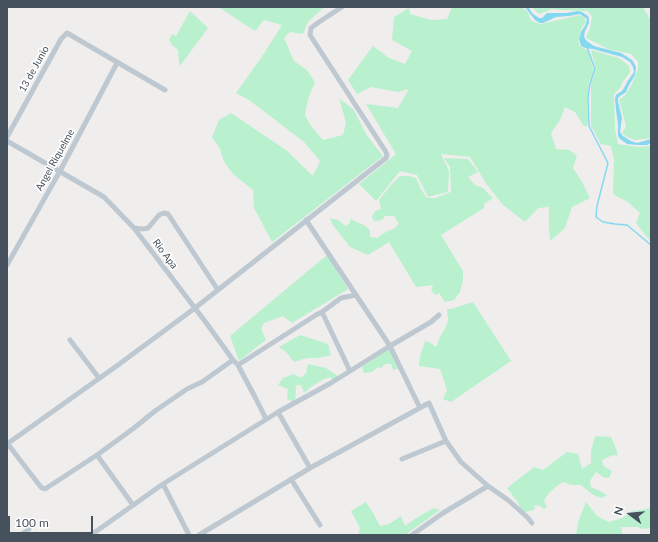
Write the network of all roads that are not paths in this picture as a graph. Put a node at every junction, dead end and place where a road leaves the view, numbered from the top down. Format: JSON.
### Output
{"nodes":[{"id":1,"x":342,"y":7,"type":"edge"},
{"id":2,"x":117,"y":63,"type":"junction"},
{"id":3,"x":165,"y":90,"type":"dead end"},
{"id":4,"x":7,"y":137,"type":"edge"},
{"id":5,"x":7,"y":141,"type":"edge"},
{"id":6,"x":60,"y":171,"type":"junction"},
{"id":7,"x":306,"y":220,"type":"junction"},
{"id":8,"x":134,"y":228,"type":"junction"},
{"id":9,"x":7,"y":265,"type":"edge"},
{"id":10,"x":218,"y":290,"type":"junction"},
{"id":11,"x":356,"y":295,"type":"junction"},
{"id":12,"x":195,"y":308,"type":"junction"},
{"id":13,"x":322,"y":312,"type":"junction"},
{"id":14,"x":439,"y":315,"type":"dead end"},
{"id":15,"x":70,"y":340,"type":"dead end"},
{"id":16,"x":390,"y":346,"type":"junction"},
{"id":17,"x":233,"y":360,"type":"junction"},
{"id":18,"x":238,"y":365,"type":"junction"},
{"id":19,"x":350,"y":371,"type":"junction"},
{"id":20,"x":99,"y":378,"type":"junction"},
{"id":21,"x":420,"y":408,"type":"junction"},
{"id":22,"x":278,"y":412,"type":"junction"},
{"id":23,"x":266,"y":419,"type":"junction"},
{"id":24,"x":446,"y":441,"type":"junction"},
{"id":25,"x":7,"y":444,"type":"edge"},
{"id":26,"x":97,"y":455,"type":"junction"},
{"id":27,"x":402,"y":459,"type":"dead end"},
{"id":28,"x":310,"y":468,"type":"junction"},
{"id":29,"x":291,"y":479,"type":"junction"},
{"id":30,"x":163,"y":484,"type":"junction"},
{"id":31,"x":488,"y":486,"type":"junction"},
{"id":32,"x":133,"y":505,"type":"junction"},
{"id":33,"x":532,"y":522,"type":"dead end"},
{"id":34,"x":320,"y":526,"type":"dead end"},
{"id":35,"x":28,"y":529,"type":"dead end"},
{"id":36,"x":21,"y":535,"type":"edge"},
{"id":37,"x":91,"y":535,"type":"edge"},
{"id":38,"x":189,"y":535,"type":"edge"},
{"id":39,"x":199,"y":535,"type":"edge"},
{"id":40,"x":412,"y":535,"type":"edge"}],
"edges":[{"from":1,"to":7,"type":"street"},
{"from":2,"to":3,"type":"street"},
{"from":2,"to":4,"type":"street","name":"13 de Junio"},
{"from":2,"to":6,"type":"street","name":"Angel Riquelme"},
{"from":5,"to":6,"type":"street","name":"Rio Apa"},
{"from":6,"to":8,"type":"street","name":"Rio Apa"},
{"from":6,"to":9,"type":"street","name":"Angel Riquelme"},
{"from":7,"to":10,"type":"street"},
{"from":7,"to":11,"type":"street"},
{"from":8,"to":10,"type":"street"},
{"from":8,"to":12,"type":"street","name":"Rio Apa"},
{"from":10,"to":12,"type":"street"},
{"from":11,"to":13,"type":"street"},
{"from":11,"to":16,"type":"street"},
{"from":12,"to":17,"type":"street","name":"Rio Apa"},
{"from":12,"to":20,"type":"street"},
{"from":13,"to":18,"type":"street"},
{"from":13,"to":19,"type":"street"},
{"from":14,"to":16,"type":"street"},
{"from":15,"to":20,"type":"street"},
{"from":16,"to":19,"type":"street"},
{"from":16,"to":21,"type":"street"},
{"from":17,"to":18,"type":"street","name":"Rio Apa"},
{"from":17,"to":26,"type":"street"},
{"from":18,"to":23,"type":"street","name":"Rio Apa"},
{"from":19,"to":22,"type":"street"},
{"from":20,"to":25,"type":"street"},
{"from":21,"to":24,"type":"street"},
{"from":21,"to":28,"type":"street"},
{"from":22,"to":23,"type":"street"},
{"from":22,"to":28,"type":"street"},
{"from":23,"to":30,"type":"street"},
{"from":24,"to":27,"type":"street"},
{"from":24,"to":31,"type":"street"},
{"from":25,"to":26,"type":"street"},
{"from":26,"to":32,"type":"street"},
{"from":28,"to":29,"type":"street"},
{"from":29,"to":34,"type":"street"},
{"from":29,"to":39,"type":"street"},
{"from":30,"to":32,"type":"street"},
{"from":30,"to":38,"type":"street"},
{"from":31,"to":33,"type":"street"},
{"from":31,"to":40,"type":"street"},
{"from":32,"to":37,"type":"street"},
{"from":35,"to":36,"type":"street"}]}
